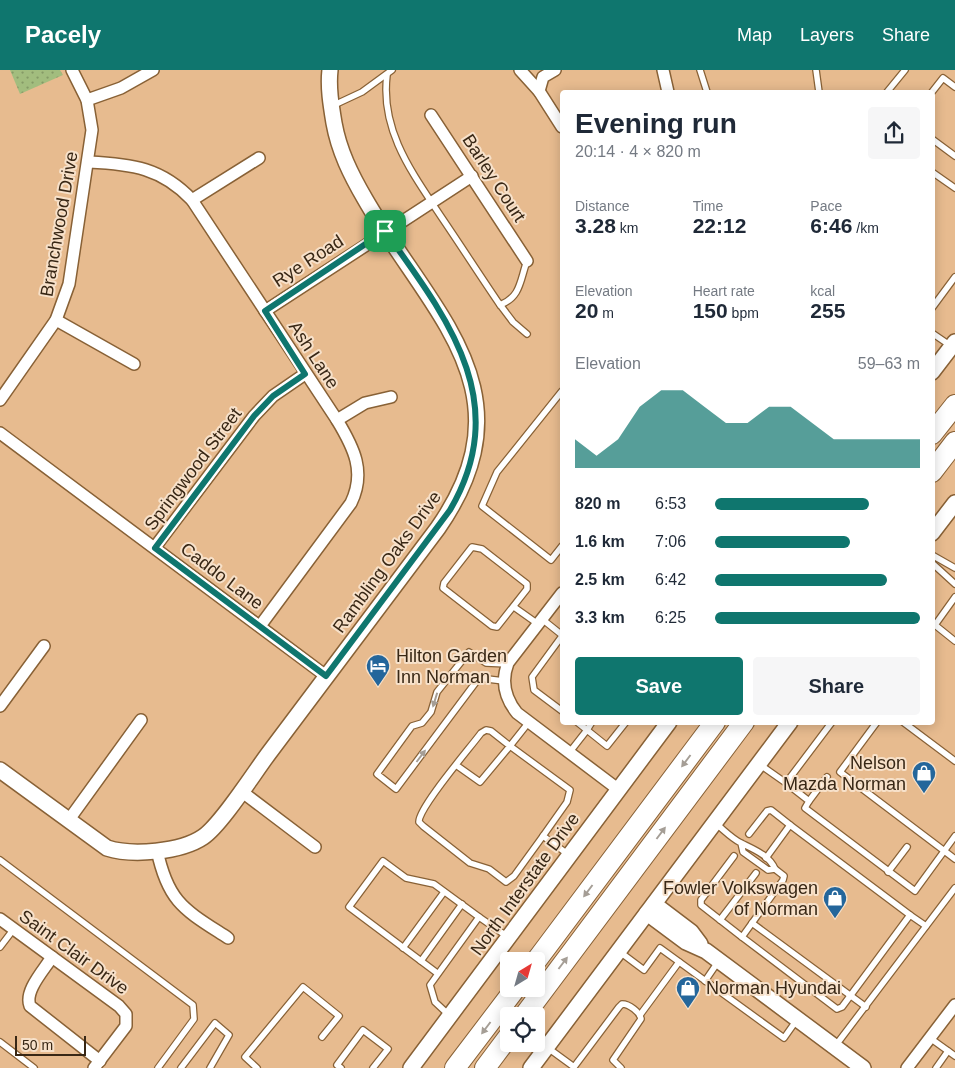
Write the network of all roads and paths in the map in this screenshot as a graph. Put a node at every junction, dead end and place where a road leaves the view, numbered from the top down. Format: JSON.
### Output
{"nodes":[{"id":1,"x":72,"y":70,"type":"edge"},
{"id":2,"x":153,"y":70,"type":"edge"},
{"id":3,"x":330,"y":70,"type":"edge"},
{"id":4,"x":392,"y":70,"type":"edge"},
{"id":5,"x":520,"y":70,"type":"edge"},
{"id":6,"x":555,"y":70,"type":"edge"},
{"id":7,"x":663,"y":70,"type":"edge"},
{"id":8,"x":700,"y":70,"type":"edge"},
{"id":9,"x":816,"y":70,"type":"edge"},
{"id":10,"x":905,"y":70,"type":"edge"},
{"id":11,"x":387,"y":75,"type":"junction"},
{"id":12,"x":955,"y":87,"type":"edge"},
{"id":13,"x":668,"y":90,"type":"edge"},
{"id":14,"x":706,"y":90,"type":"edge"},
{"id":15,"x":819,"y":90,"type":"edge"},
{"id":16,"x":889,"y":90,"type":"edge"},
{"id":17,"x":934,"y":90,"type":"edge"},
{"id":18,"x":539,"y":92,"type":"junction"},
{"id":19,"x":87,"y":100,"type":"junction"},
{"id":20,"x":331,"y":106,"type":"junction"},
{"id":21,"x":432,"y":115,"type":"dead end"},
{"id":22,"x":560,"y":124,"type":"edge"},
{"id":23,"x":935,"y":140,"type":"edge"},
{"id":24,"x":955,"y":156,"type":"edge"},
{"id":25,"x":258,"y":158,"type":"dead end"},
{"id":26,"x":89,"y":162,"type":"junction"},
{"id":27,"x":935,"y":174,"type":"edge"},
{"id":28,"x":472,"y":176,"type":"junction"},
{"id":29,"x":955,"y":188,"type":"edge"},
{"id":30,"x":192,"y":200,"type":"junction"},
{"id":31,"x":432,"y":202,"type":"junction"},
{"id":32,"x":385,"y":231,"type":"junction"},
{"id":33,"x":527,"y":261,"type":"joint"},
{"id":34,"x":955,"y":277,"type":"edge"},
{"id":35,"x":500,"y":304,"type":"junction"},
{"id":36,"x":935,"y":304,"type":"edge"},
{"id":37,"x":265,"y":311,"type":"junction"},
{"id":38,"x":56,"y":320,"type":"junction"},
{"id":39,"x":527,"y":334,"type":"dead end"},
{"id":40,"x":935,"y":335,"type":"edge"},
{"id":41,"x":953,"y":344,"type":"edge"},
{"id":42,"x":134,"y":364,"type":"dead end"},
{"id":43,"x":935,"y":368,"type":"edge"},
{"id":44,"x":305,"y":374,"type":"junction"},
{"id":45,"x":560,"y":393,"type":"edge"},
{"id":46,"x":391,"y":398,"type":"dead end"},
{"id":47,"x":0,"y":400,"type":"edge"},
{"id":48,"x":955,"y":404,"type":"edge"},
{"id":49,"x":337,"y":420,"type":"junction"},
{"id":50,"x":935,"y":430,"type":"edge"},
{"id":51,"x":0,"y":433,"type":"edge"},
{"id":52,"x":955,"y":442,"type":"edge"},
{"id":53,"x":935,"y":468,"type":"edge"},
{"id":54,"x":955,"y":503,"type":"edge"},
{"id":55,"x":935,"y":529,"type":"edge"},
{"id":56,"x":155,"y":548,"type":"junction"},
{"id":57,"x":560,"y":549,"type":"edge"},
{"id":58,"x":935,"y":557,"type":"edge"},
{"id":59,"x":935,"y":566,"type":"edge"},
{"id":60,"x":955,"y":568,"type":"edge"},
{"id":61,"x":955,"y":584,"type":"edge"},
{"id":62,"x":560,"y":596,"type":"edge"},
{"id":63,"x":955,"y":597,"type":"edge"},
{"id":64,"x":514,"y":607,"type":"junction"},
{"id":65,"x":540,"y":622,"type":"junction"},
{"id":66,"x":935,"y":624,"type":"edge"},
{"id":67,"x":260,"y":626,"type":"junction"},
{"id":68,"x":935,"y":626,"type":"edge"},
{"id":69,"x":560,"y":634,"type":"edge"},
{"id":70,"x":560,"y":638,"type":"edge"},
{"id":71,"x":955,"y":640,"type":"edge"},
{"id":72,"x":44,"y":646,"type":"dead end"},
{"id":73,"x":508,"y":664,"type":"junction"},
{"id":74,"x":326,"y":676,"type":"junction"},
{"id":75,"x":504,"y":681,"type":"junction"},
{"id":76,"x":0,"y":706,"type":"edge"},
{"id":77,"x":560,"y":710,"type":"edge"},
{"id":78,"x":141,"y":720,"type":"dead end"},
{"id":79,"x":529,"y":722,"type":"junction"},
{"id":80,"x":581,"y":725,"type":"edge"},
{"id":81,"x":590,"y":725,"type":"edge"},
{"id":82,"x":624,"y":725,"type":"edge"},
{"id":83,"x":667,"y":725,"type":"edge"},
{"id":84,"x":713,"y":725,"type":"edge"},
{"id":85,"x":742,"y":725,"type":"edge"},
{"id":86,"x":788,"y":725,"type":"edge"},
{"id":87,"x":830,"y":725,"type":"edge"},
{"id":88,"x":875,"y":725,"type":"edge"},
{"id":89,"x":907,"y":725,"type":"edge"},
{"id":90,"x":587,"y":730,"type":"junction"},
{"id":91,"x":510,"y":746,"type":"junction"},
{"id":92,"x":569,"y":753,"type":"junction"},
{"id":93,"x":955,"y":761,"type":"edge"},
{"id":94,"x":759,"y":764,"type":"junction"},
{"id":95,"x":456,"y":766,"type":"junction"},
{"id":96,"x":0,"y":770,"type":"edge"},
{"id":97,"x":827,"y":777,"type":"dead end"},
{"id":98,"x":786,"y":783,"type":"junction"},
{"id":99,"x":618,"y":790,"type":"junction"},
{"id":100,"x":241,"y":791,"type":"junction"},
{"id":101,"x":809,"y":801,"type":"junction"},
{"id":102,"x":68,"y":821,"type":"junction"},
{"id":103,"x":715,"y":823,"type":"junction"},
{"id":104,"x":790,"y":825,"type":"junction"},
{"id":105,"x":749,"y":834,"type":"dead end"},
{"id":106,"x":542,"y":836,"type":"junction"},
{"id":107,"x":955,"y":836,"type":"edge"},
{"id":108,"x":741,"y":843,"type":"junction"},
{"id":109,"x":316,"y":847,"type":"dead end"},
{"id":110,"x":907,"y":847,"type":"dead end"},
{"id":111,"x":157,"y":850,"type":"junction"},
{"id":112,"x":944,"y":851,"type":"junction"},
{"id":113,"x":569,"y":856,"type":"junction"},
{"id":114,"x":734,"y":856,"type":"dead end"},
{"id":115,"x":766,"y":858,"type":"junction"},
{"id":116,"x":955,"y":859,"type":"edge"},
{"id":117,"x":0,"y":860,"type":"edge"},
{"id":118,"x":775,"y":869,"type":"junction"},
{"id":119,"x":888,"y":872,"type":"junction"},
{"id":120,"x":756,"y":873,"type":"dead end"},
{"id":121,"x":955,"y":890,"type":"edge"},
{"id":122,"x":444,"y":892,"type":"junction"},
{"id":123,"x":462,"y":904,"type":"junction"},
{"id":124,"x":650,"y":908,"type":"junction"},
{"id":125,"x":910,"y":915,"type":"junction"},
{"id":126,"x":479,"y":917,"type":"junction"},
{"id":127,"x":0,"y":919,"type":"edge"},
{"id":128,"x":720,"y":920,"type":"junction"},
{"id":129,"x":752,"y":923,"type":"junction"},
{"id":130,"x":926,"y":926,"type":"junction"},
{"id":131,"x":13,"y":930,"type":"junction"},
{"id":132,"x":742,"y":937,"type":"junction"},
{"id":133,"x":228,"y":938,"type":"dead end"},
{"id":134,"x":509,"y":938,"type":"junction"},
{"id":135,"x":0,"y":947,"type":"edge"},
{"id":136,"x":403,"y":948,"type":"junction"},
{"id":137,"x":619,"y":950,"type":"junction"},
{"id":138,"x":543,"y":952,"type":"edge"},
{"id":139,"x":52,"y":957,"type":"junction"},
{"id":140,"x":421,"y":960,"type":"junction"},
{"id":141,"x":720,"y":961,"type":"junction"},
{"id":142,"x":679,"y":962,"type":"junction"},
{"id":143,"x":437,"y":973,"type":"junction"},
{"id":144,"x":705,"y":981,"type":"junction"},
{"id":145,"x":850,"y":996,"type":"junction"},
{"id":146,"x":508,"y":998,"type":"edge"},
{"id":147,"x":955,"y":1005,"type":"edge"},
{"id":148,"x":531,"y":1007,"type":"edge"},
{"id":149,"x":866,"y":1007,"type":"junction"},
{"id":150,"x":640,"y":1015,"type":"junction"},
{"id":151,"x":450,"y":1016,"type":"junction"},
{"id":152,"x":797,"y":1019,"type":"junction"},
{"id":153,"x":322,"y":1037,"type":"dead end"},
{"id":154,"x":930,"y":1038,"type":"junction"},
{"id":155,"x":0,"y":1042,"type":"edge"},
{"id":156,"x":546,"y":1047,"type":"junction"},
{"id":157,"x":835,"y":1047,"type":"junction"},
{"id":158,"x":500,"y":1048,"type":"edge"},
{"id":159,"x":948,"y":1051,"type":"junction"},
{"id":160,"x":955,"y":1056,"type":"edge"},
{"id":161,"x":97,"y":1064,"type":"edge"},
{"id":162,"x":212,"y":1067,"type":"edge"},
{"id":163,"x":34,"y":1068,"type":"edge"},
{"id":164,"x":158,"y":1068,"type":"edge"},
{"id":165,"x":181,"y":1068,"type":"edge"},
{"id":166,"x":257,"y":1068,"type":"edge"},
{"id":167,"x":341,"y":1068,"type":"edge"},
{"id":168,"x":373,"y":1068,"type":"edge"},
{"id":169,"x":411,"y":1068,"type":"edge"},
{"id":170,"x":455,"y":1068,"type":"edge"},
{"id":171,"x":485,"y":1068,"type":"edge"},
{"id":172,"x":531,"y":1068,"type":"edge"},
{"id":173,"x":575,"y":1068,"type":"edge"},
{"id":174,"x":621,"y":1068,"type":"edge"},
{"id":175,"x":863,"y":1068,"type":"edge"},
{"id":176,"x":907,"y":1068,"type":"edge"},
{"id":177,"x":936,"y":1068,"type":"edge"}],
"edges":[{"from":1,"to":19,"type":"street","name":"Branchwood Drive"},
{"from":2,"to":19,"type":"street"},
{"from":3,"to":20,"type":"street","name":"Rambling Oaks Drive"},
{"from":4,"to":11,"type":"lane"},
{"from":5,"to":18,"type":"street"},
{"from":6,"to":18,"type":"street"},
{"from":7,"to":13,"type":"street"},
{"from":8,"to":14,"type":"lane"},
{"from":9,"to":15,"type":"lane"},
{"from":10,"to":16,"type":"lane"},
{"from":11,"to":20,"type":"lane"},
{"from":11,"to":31,"type":"lane"},
{"from":12,"to":17,"type":"lane"},
{"from":18,"to":22,"type":"street"},
{"from":19,"to":26,"type":"street","name":"Branchwood Drive"},
{"from":20,"to":32,"type":"street","name":"Rambling Oaks Drive"},
{"from":21,"to":28,"type":"street","name":"Barley Court"},
{"from":23,"to":24,"type":"lane"},
{"from":25,"to":30,"type":"street"},
{"from":26,"to":30,"type":"street","name":"Ash Lane"},
{"from":26,"to":38,"type":"street","name":"Branchwood Drive"},
{"from":27,"to":29,"type":"lane"},
{"from":28,"to":31,"type":"street","name":"Rye Road"},
{"from":28,"to":33,"type":"street","name":"Barley Court"},
{"from":30,"to":37,"type":"street","name":"Ash Lane"},
{"from":31,"to":32,"type":"street","name":"Rye Road"},
{"from":31,"to":35,"type":"lane"},
{"from":32,"to":37,"type":"street","name":"Rye Road"},
{"from":32,"to":74,"type":"street","name":"Rambling Oaks Drive"},
{"from":33,"to":35,"type":"lane"},
{"from":34,"to":36,"type":"lane"},
{"from":35,"to":39,"type":"lane"},
{"from":37,"to":44,"type":"street","name":"Ash Lane"},
{"from":38,"to":42,"type":"street"},
{"from":38,"to":47,"type":"street","name":"Branchwood Drive"},
{"from":40,"to":41,"type":"lane"},
{"from":41,"to":43,"type":"street"},
{"from":44,"to":49,"type":"street","name":"Ash Lane"},
{"from":44,"to":56,"type":"street","name":"Springwood Street"},
{"from":45,"to":57,"type":"lane"},
{"from":46,"to":49,"type":"street"},
{"from":48,"to":50,"type":"highway"},
{"from":49,"to":67,"type":"street","name":"Ash Lane"},
{"from":51,"to":56,"type":"street","name":"Caddo Lane"},
{"from":52,"to":53,"type":"highway"},
{"from":54,"to":55,"type":"street"},
{"from":56,"to":67,"type":"street","name":"Caddo Lane"},
{"from":58,"to":60,"type":"lane"},
{"from":59,"to":61,"type":"lane"},
{"from":62,"to":65,"type":"street"},
{"from":63,"to":66,"type":"lane"},
{"from":64,"to":64,"type":"lane"},
{"from":64,"to":65,"type":"lane"},
{"from":65,"to":69,"type":"lane"},
{"from":65,"to":73,"type":"street"},
{"from":67,"to":74,"type":"street","name":"Caddo Lane"},
{"from":68,"to":71,"type":"lane"},
{"from":70,"to":77,"type":"lane"},
{"from":72,"to":76,"type":"street"},
{"from":73,"to":75,"type":"street"},
{"from":73,"to":75,"type":"lane","one_way":true},
{"from":74,"to":100,"type":"street","name":"Rambling Oaks Drive"},
{"from":75,"to":79,"type":"street"},
{"from":78,"to":102,"type":"street"},
{"from":79,"to":91,"type":"lane"},
{"from":79,"to":92,"type":"street"},
{"from":80,"to":90,"type":"lane"},
{"from":81,"to":90,"type":"lane"},
{"from":82,"to":90,"type":"lane"},
{"from":83,"to":99,"type":"street","name":"North Interstate Drive"},
{"from":84,"to":138,"type":"highway","one_way":true},
{"from":148,"to":85,"type":"highway","one_way":true},
{"from":86,"to":94,"type":"street"},
{"from":87,"to":98,"type":"lane"},
{"from":88,"to":112,"type":"lane"},
{"from":89,"to":93,"type":"lane"},
{"from":90,"to":92,"type":"lane"},
{"from":91,"to":95,"type":"lane"},
{"from":91,"to":95,"type":"lane"},
{"from":91,"to":106,"type":"lane"},
{"from":92,"to":99,"type":"street"},
{"from":94,"to":98,"type":"lane"},
{"from":94,"to":103,"type":"street"},
{"from":95,"to":106,"type":"lane"},
{"from":96,"to":102,"type":"street","name":"Rambling Oaks Drive"},
{"from":97,"to":101,"type":"lane"},
{"from":98,"to":101,"type":"lane"},
{"from":99,"to":113,"type":"street","name":"North Interstate Drive"},
{"from":100,"to":109,"type":"street"},
{"from":100,"to":111,"type":"street","name":"Rambling Oaks Drive"},
{"from":101,"to":119,"type":"lane"},
{"from":102,"to":111,"type":"street","name":"Rambling Oaks Drive"},
{"from":103,"to":108,"type":"lane"},
{"from":103,"to":124,"type":"street"},
{"from":104,"to":105,"type":"lane"},
{"from":104,"to":115,"type":"lane"},
{"from":104,"to":125,"type":"lane"},
{"from":106,"to":113,"type":"lane"},
{"from":107,"to":112,"type":"lane"},
{"from":108,"to":115,"type":"lane"},
{"from":108,"to":118,"type":"lane"},
{"from":110,"to":119,"type":"lane"},
{"from":111,"to":133,"type":"street"},
{"from":112,"to":116,"type":"lane"},
{"from":112,"to":119,"type":"lane"},
{"from":113,"to":134,"type":"street","name":"North Interstate Drive"},
{"from":114,"to":128,"type":"lane"},
{"from":115,"to":118,"type":"lane"},
{"from":117,"to":164,"type":"lane"},
{"from":118,"to":129,"type":"lane"},
{"from":120,"to":128,"type":"lane"},
{"from":121,"to":130,"type":"lane"},
{"from":122,"to":123,"type":"lane"},
{"from":122,"to":136,"type":"lane"},
{"from":122,"to":136,"type":"lane"},
{"from":123,"to":126,"type":"lane"},
{"from":123,"to":140,"type":"lane"},
{"from":124,"to":137,"type":"street"},
{"from":124,"to":141,"type":"street"},
{"from":125,"to":130,"type":"lane"},
{"from":125,"to":145,"type":"lane"},
{"from":126,"to":134,"type":"lane"},
{"from":126,"to":143,"type":"lane"},
{"from":127,"to":131,"type":"street","name":"Saint Clair Drive"},
{"from":128,"to":132,"type":"lane"},
{"from":129,"to":132,"type":"lane"},
{"from":129,"to":145,"type":"lane"},
{"from":130,"to":149,"type":"lane"},
{"from":131,"to":135,"type":"lane"},
{"from":131,"to":139,"type":"street","name":"Saint Clair Drive"},
{"from":132,"to":145,"type":"lane"},
{"from":134,"to":151,"type":"street","name":"North Interstate Drive"},
{"from":136,"to":140,"type":"lane"},
{"from":137,"to":142,"type":"lane"},
{"from":137,"to":156,"type":"street"},
{"from":139,"to":161,"type":"street"},
{"from":139,"to":161,"type":"street","name":"Saint Clair Drive"},
{"from":140,"to":143,"type":"lane"},
{"from":141,"to":144,"type":"lane"},
{"from":141,"to":152,"type":"street"},
{"from":142,"to":144,"type":"lane"},
{"from":142,"to":150,"type":"lane"},
{"from":143,"to":151,"type":"lane"},
{"from":144,"to":152,"type":"lane"},
{"from":145,"to":149,"type":"lane"},
{"from":146,"to":170,"type":"highway","one_way":true},
{"from":147,"to":154,"type":"street"},
{"from":149,"to":157,"type":"lane"},
{"from":150,"to":173,"type":"lane"},
{"from":150,"to":174,"type":"lane"},
{"from":151,"to":169,"type":"street","name":"North Interstate Drive"},
{"from":152,"to":157,"type":"street"},
{"from":153,"to":166,"type":"lane"},
{"from":154,"to":159,"type":"lane"},
{"from":154,"to":176,"type":"street"},
{"from":155,"to":163,"type":"lane"},
{"from":156,"to":172,"type":"street"},
{"from":156,"to":173,"type":"lane"},
{"from":157,"to":175,"type":"street"},
{"from":158,"to":171,"type":"highway"},
{"from":159,"to":160,"type":"lane"},
{"from":159,"to":177,"type":"lane"},
{"from":162,"to":165,"type":"lane"},
{"from":167,"to":168,"type":"lane"}]}
